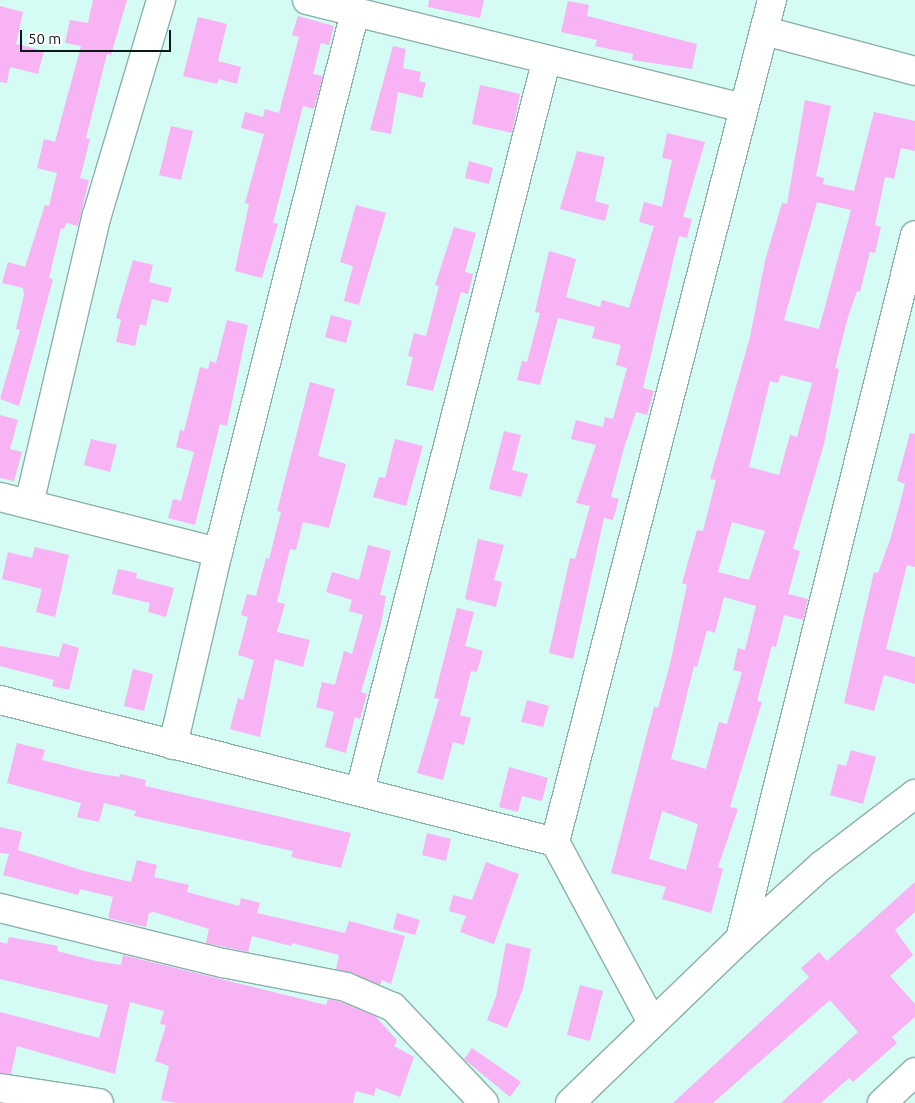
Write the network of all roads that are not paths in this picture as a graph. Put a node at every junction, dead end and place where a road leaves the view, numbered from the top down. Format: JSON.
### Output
{"nodes":[{"id":1,"x":161,"y":0,"type":"edge"},
{"id":2,"x":306,"y":0,"type":"edge"},
{"id":3,"x":772,"y":0,"type":"edge"},
{"id":4,"x":355,"y":12,"type":"junction"},
{"id":5,"x":764,"y":32,"type":"junction"},
{"id":6,"x":546,"y":62,"type":"junction"},
{"id":7,"x":915,"y":71,"type":"edge"},
{"id":8,"x":742,"y":108,"type":"junction"},
{"id":9,"x":915,"y":235,"type":"edge"},
{"id":10,"x":0,"y":497,"type":"edge"},
{"id":11,"x":29,"y":504,"type":"junction"},
{"id":12,"x":218,"y":552,"type":"junction"},
{"id":13,"x":0,"y":700,"type":"edge"},
{"id":14,"x":173,"y":745,"type":"junction"},
{"id":15,"x":360,"y":790,"type":"junction"},
{"id":16,"x":915,"y":794,"type":"edge"},
{"id":17,"x":555,"y":842,"type":"junction"},
{"id":18,"x":0,"y":908,"type":"edge"},
{"id":19,"x":740,"y":939,"type":"junction"},
{"id":20,"x":652,"y":1022,"type":"junction"},
{"id":21,"x":915,"y":1072,"type":"edge"},
{"id":22,"x":7,"y":1094,"type":"edge"},
{"id":23,"x":99,"y":1103,"type":"edge"},
{"id":24,"x":484,"y":1103,"type":"edge"},
{"id":25,"x":570,"y":1103,"type":"edge"},
{"id":26,"x":882,"y":1103,"type":"edge"}],
"edges":[{"from":1,"to":11,"type":"street"},
{"from":2,"to":4,"type":"street"},
{"from":3,"to":5,"type":"street"},
{"from":4,"to":6,"type":"street"},
{"from":4,"to":12,"type":"street"},
{"from":5,"to":7,"type":"street"},
{"from":5,"to":8,"type":"street"},
{"from":6,"to":8,"type":"street"},
{"from":6,"to":15,"type":"street"},
{"from":8,"to":17,"type":"street"},
{"from":9,"to":19,"type":"street"},
{"from":10,"to":11,"type":"street"},
{"from":11,"to":12,"type":"street"},
{"from":12,"to":14,"type":"street"},
{"from":13,"to":14,"type":"street"},
{"from":14,"to":15,"type":"street"},
{"from":15,"to":17,"type":"street"},
{"from":16,"to":19,"type":"street"},
{"from":17,"to":20,"type":"street"},
{"from":18,"to":24,"type":"street"},
{"from":19,"to":20,"type":"street"},
{"from":20,"to":25,"type":"street"},
{"from":21,"to":26,"type":"street"},
{"from":22,"to":23,"type":"street"}]}
